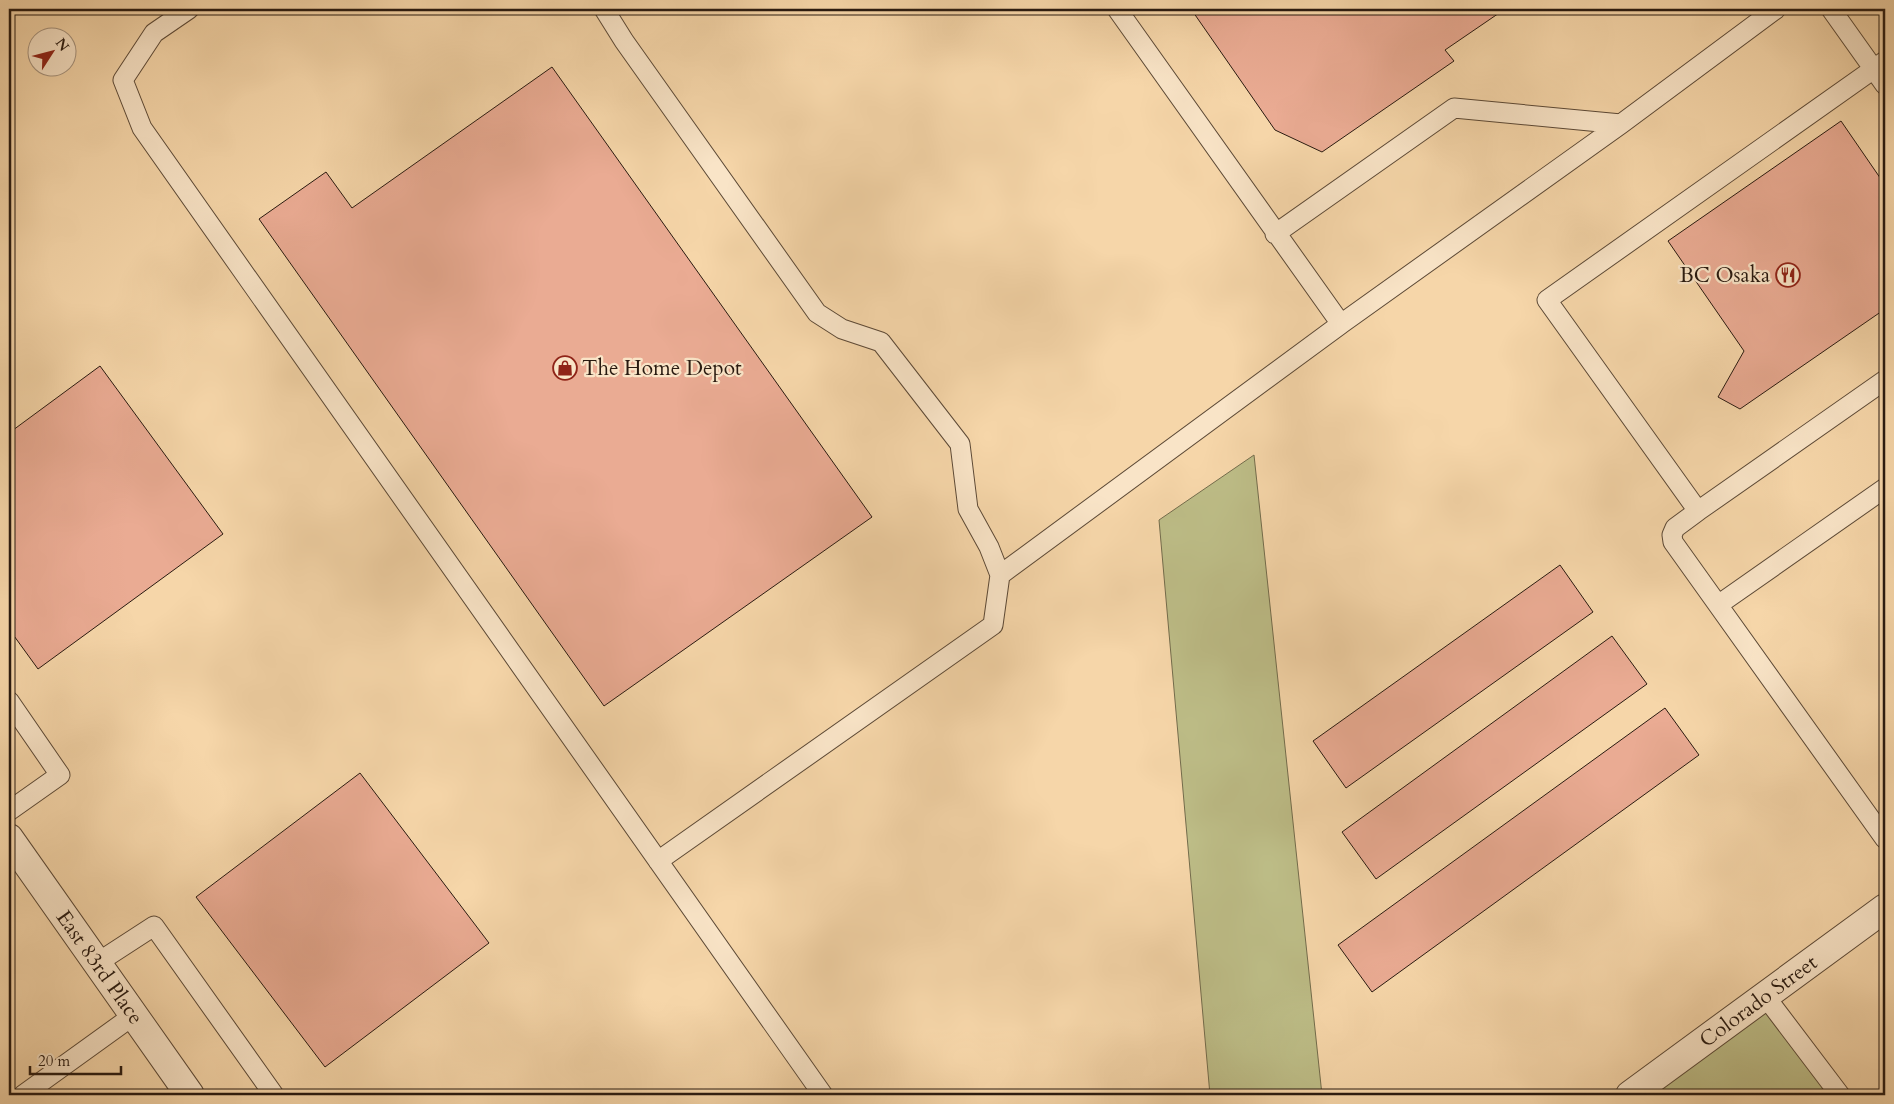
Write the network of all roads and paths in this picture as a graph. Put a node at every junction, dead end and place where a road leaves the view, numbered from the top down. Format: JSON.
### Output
{"nodes":[{"id":1,"x":189,"y":9,"type":"edge"},
{"id":2,"x":604,"y":9,"type":"edge"},
{"id":3,"x":1117,"y":9,"type":"edge"},
{"id":4,"x":1776,"y":9,"type":"edge"},
{"id":5,"x":1831,"y":9,"type":"edge"},
{"id":6,"x":1880,"y":65,"type":"edge"},
{"id":7,"x":1885,"y":85,"type":"edge"},
{"id":8,"x":1621,"y":124,"type":"junction"},
{"id":9,"x":1276,"y":234,"type":"junction"},
{"id":10,"x":1341,"y":324,"type":"junction"},
{"id":11,"x":1885,"y":380,"type":"edge"},
{"id":12,"x":1885,"y":488,"type":"edge"},
{"id":13,"x":1698,"y":511,"type":"junction"},
{"id":14,"x":1000,"y":574,"type":"junction"},
{"id":15,"x":1718,"y":605,"type":"junction"},
{"id":16,"x":9,"y":701,"type":"edge"},
{"id":17,"x":9,"y":812,"type":"edge"},
{"id":18,"x":9,"y":838,"type":"edge"},
{"id":19,"x":1885,"y":838,"type":"edge"},
{"id":20,"x":658,"y":861,"type":"junction"},
{"id":21,"x":1885,"y":908,"type":"edge"},
{"id":22,"x":97,"y":963,"type":"junction"},
{"id":23,"x":1765,"y":996,"type":"junction"},
{"id":24,"x":134,"y":1015,"type":"junction"},
{"id":25,"x":23,"y":1095,"type":"edge"},
{"id":26,"x":190,"y":1095,"type":"edge"},
{"id":27,"x":274,"y":1095,"type":"edge"},
{"id":28,"x":823,"y":1095,"type":"edge"},
{"id":29,"x":1630,"y":1095,"type":"edge"},
{"id":30,"x":1840,"y":1095,"type":"edge"}],
"edges":[{"from":1,"to":20,"type":"lane"},
{"from":2,"to":14,"type":"lane"},
{"from":3,"to":9,"type":"lane"},
{"from":4,"to":8,"type":"lane"},
{"from":5,"to":6,"type":"lane"},
{"from":6,"to":7,"type":"lane"},
{"from":6,"to":13,"type":"lane"},
{"from":8,"to":9,"type":"lane"},
{"from":8,"to":10,"type":"lane"},
{"from":9,"to":10,"type":"lane"},
{"from":10,"to":14,"type":"lane"},
{"from":11,"to":13,"type":"lane"},
{"from":12,"to":15,"type":"lane"},
{"from":13,"to":15,"type":"lane"},
{"from":14,"to":20,"type":"lane"},
{"from":15,"to":19,"type":"lane"},
{"from":16,"to":17,"type":"lane"},
{"from":18,"to":22,"type":"street","name":"East 83rd Place"},
{"from":20,"to":28,"type":"lane"},
{"from":21,"to":23,"type":"street","name":"Colorado Street"},
{"from":22,"to":24,"type":"street","name":"East 83rd Place"},
{"from":22,"to":27,"type":"lane"},
{"from":23,"to":29,"type":"street","name":"Colorado Street"},
{"from":23,"to":30,"type":"lane"},
{"from":24,"to":25,"type":"lane"},
{"from":24,"to":26,"type":"street","name":"East 83rd Place"}]}
